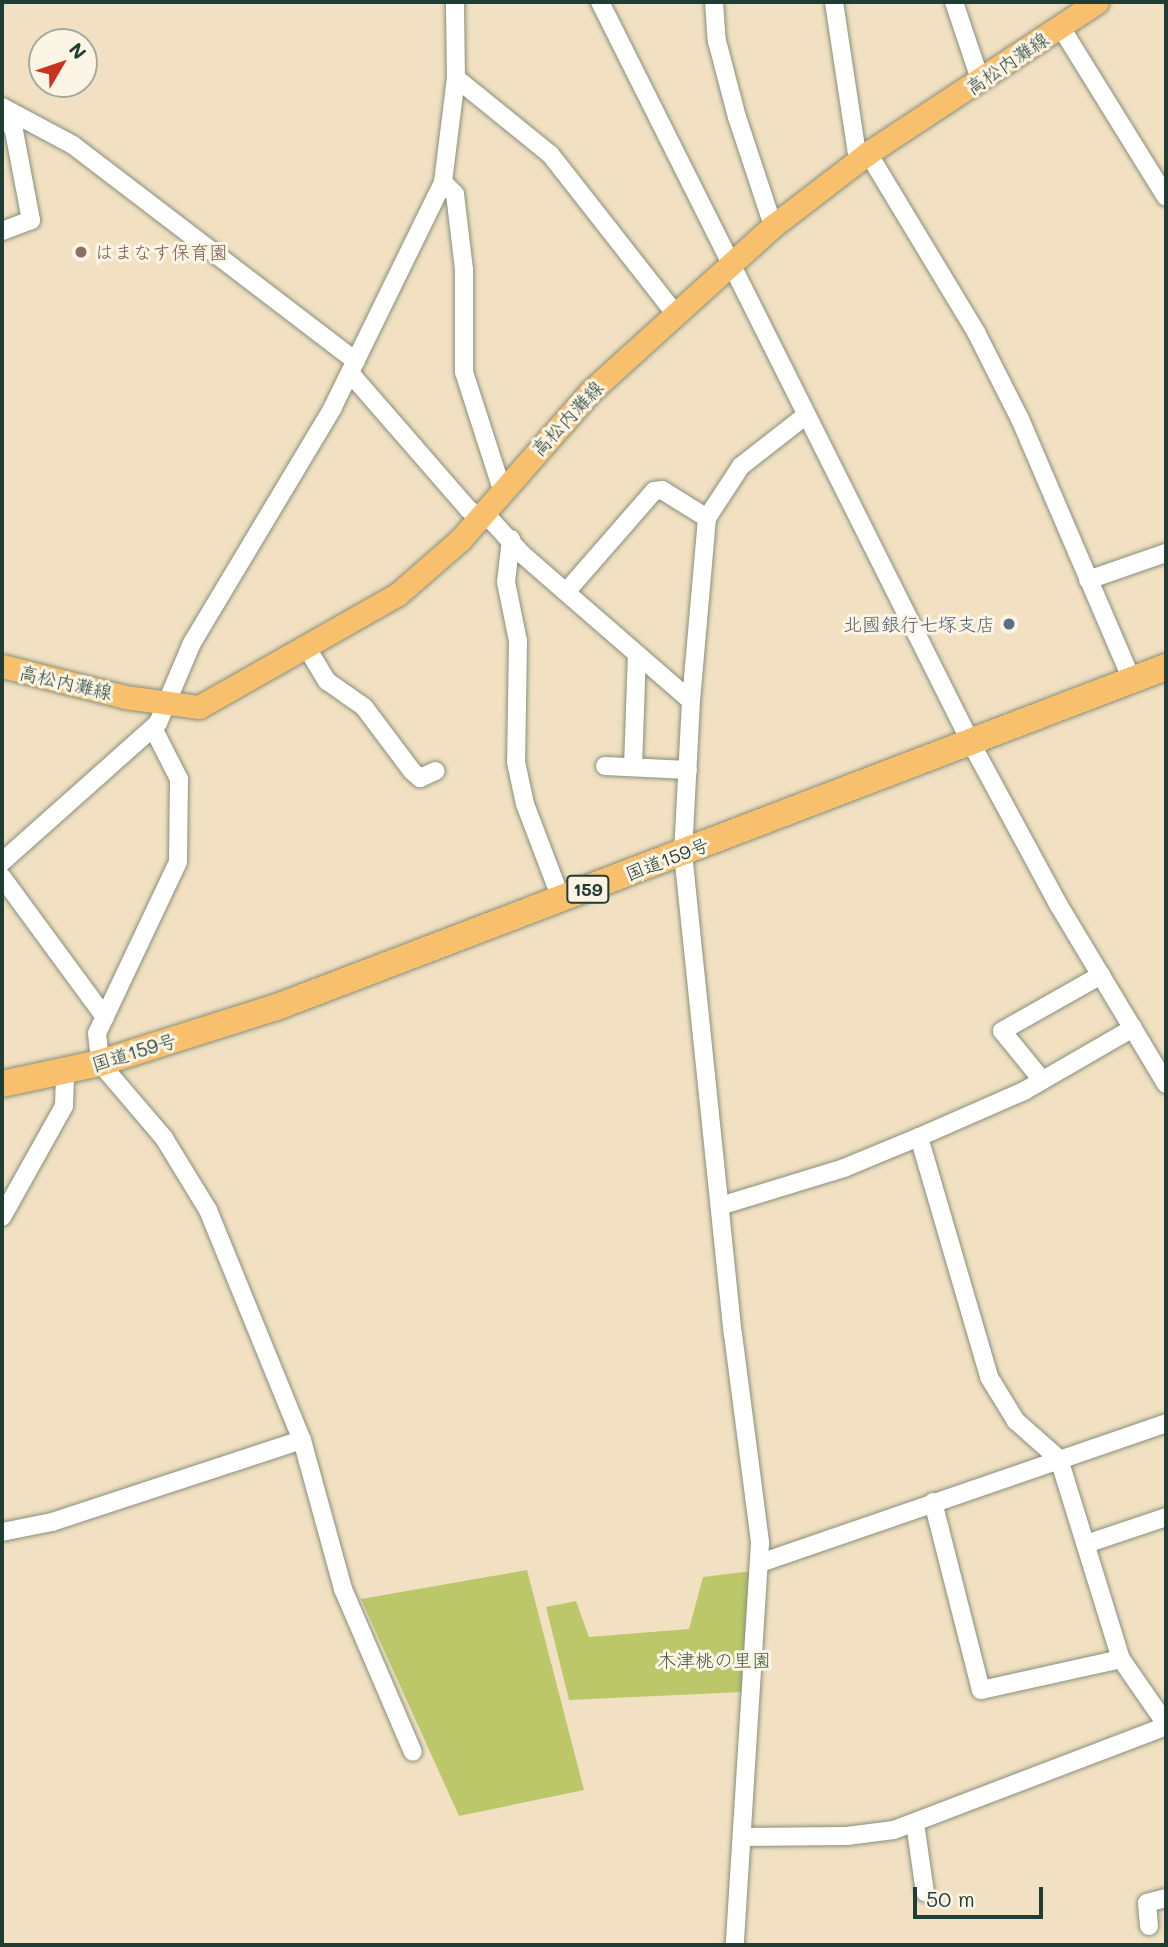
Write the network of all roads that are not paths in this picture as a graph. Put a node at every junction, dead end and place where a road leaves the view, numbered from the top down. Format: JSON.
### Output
{"nodes":[{"id":1,"x":455,"y":2,"type":"edge"},
{"id":2,"x":600,"y":2,"type":"edge"},
{"id":3,"x":714,"y":2,"type":"edge"},
{"id":4,"x":834,"y":2,"type":"edge"},
{"id":5,"x":954,"y":2,"type":"edge"},
{"id":6,"x":1097,"y":2,"type":"edge"},
{"id":7,"x":1060,"y":26,"type":"junction"},
{"id":8,"x":456,"y":78,"type":"junction"},
{"id":9,"x":981,"y":82,"type":"junction"},
{"id":10,"x":2,"y":107,"type":"edge"},
{"id":11,"x":863,"y":157,"type":"junction"},
{"id":12,"x":443,"y":182,"type":"junction"},
{"id":13,"x":1166,"y":197,"type":"edge"},
{"id":14,"x":773,"y":226,"type":"junction"},
{"id":15,"x":2,"y":231,"type":"edge"},
{"id":16,"x":728,"y":266,"type":"junction"},
{"id":17,"x":674,"y":312,"type":"junction"},
{"id":18,"x":353,"y":367,"type":"junction"},
{"id":19,"x":805,"y":416,"type":"junction"},
{"id":20,"x":502,"y":490,"type":"junction"},
{"id":21,"x":481,"y":514,"type":"junction"},
{"id":22,"x":707,"y":518,"type":"junction"},
{"id":23,"x":516,"y":547,"type":"junction"},
{"id":24,"x":1166,"y":553,"type":"edge"},
{"id":25,"x":1088,"y":580,"type":"junction"},
{"id":26,"x":566,"y":592,"type":"junction"},
{"id":27,"x":307,"y":648,"type":"junction"},
{"id":28,"x":637,"y":653,"type":"junction"},
{"id":29,"x":2,"y":666,"type":"edge"},
{"id":30,"x":1166,"y":667,"type":"edge"},
{"id":31,"x":1132,"y":680,"type":"junction"},
{"id":32,"x":691,"y":701,"type":"junction"},
{"id":33,"x":166,"y":704,"type":"junction"},
{"id":34,"x":153,"y":728,"type":"junction"},
{"id":35,"x":971,"y":744,"type":"junction"},
{"id":36,"x":605,"y":766,"type":"dead end"},
{"id":37,"x":633,"y":767,"type":"junction"},
{"id":38,"x":688,"y":769,"type":"junction"},
{"id":39,"x":436,"y":771,"type":"dead end"},
{"id":40,"x":683,"y":853,"type":"junction"},
{"id":41,"x":2,"y":865,"type":"edge"},
{"id":42,"x":561,"y":899,"type":"junction"},
{"id":43,"x":1101,"y":975,"type":"junction"},
{"id":44,"x":105,"y":1017,"type":"junction"},
{"id":45,"x":1133,"y":1028,"type":"junction"},
{"id":46,"x":100,"y":1063,"type":"junction"},
{"id":47,"x":65,"y":1073,"type":"junction"},
{"id":48,"x":1042,"y":1080,"type":"junction"},
{"id":49,"x":2,"y":1084,"type":"edge"},
{"id":50,"x":1166,"y":1084,"type":"edge"},
{"id":51,"x":919,"y":1138,"type":"junction"},
{"id":52,"x":719,"y":1206,"type":"junction"},
{"id":53,"x":2,"y":1217,"type":"edge"},
{"id":54,"x":1166,"y":1423,"type":"edge"},
{"id":55,"x":302,"y":1440,"type":"junction"},
{"id":56,"x":1059,"y":1459,"type":"junction"},
{"id":57,"x":933,"y":1502,"type":"junction"},
{"id":58,"x":1166,"y":1517,"type":"edge"},
{"id":59,"x":2,"y":1532,"type":"edge"},
{"id":60,"x":1086,"y":1544,"type":"junction"},
{"id":61,"x":760,"y":1563,"type":"junction"},
{"id":62,"x":1121,"y":1659,"type":"junction"},
{"id":63,"x":1166,"y":1725,"type":"edge"},
{"id":64,"x":414,"y":1752,"type":"dead end"},
{"id":65,"x":904,"y":1821,"type":"junction"},
{"id":66,"x":742,"y":1837,"type":"junction"},
{"id":67,"x":925,"y":1892,"type":"dead end"},
{"id":68,"x":1166,"y":1898,"type":"edge"},
{"id":69,"x":1149,"y":1926,"type":"dead end"},
{"id":70,"x":735,"y":1945,"type":"edge"}],
"edges":[{"from":1,"to":8,"type":"street"},
{"from":2,"to":16,"type":"street"},
{"from":3,"to":14,"type":"street"},
{"from":4,"to":11,"type":"street"},
{"from":5,"to":9,"type":"street"},
{"from":6,"to":7,"type":"main road","name":"高松内灘線"},
{"from":7,"to":9,"type":"main road","name":"高松内灘線"},
{"from":7,"to":13,"type":"street"},
{"from":8,"to":12,"type":"street"},
{"from":8,"to":17,"type":"street"},
{"from":9,"to":11,"type":"main road","name":"高松内灘線"},
{"from":10,"to":15,"type":"street"},
{"from":10,"to":18,"type":"street"},
{"from":11,"to":14,"type":"main road","name":"高松内灘線"},
{"from":11,"to":25,"type":"street"},
{"from":12,"to":18,"type":"street"},
{"from":12,"to":20,"type":"street"},
{"from":14,"to":16,"type":"main road","name":"高松内灘線"},
{"from":16,"to":17,"type":"main road","name":"高松内灘線"},
{"from":16,"to":19,"type":"street"},
{"from":17,"to":20,"type":"main road","name":"高松内灘線"},
{"from":18,"to":21,"type":"street"},
{"from":18,"to":33,"type":"street"},
{"from":19,"to":22,"type":"street"},
{"from":19,"to":35,"type":"street"},
{"from":20,"to":21,"type":"main road","name":"高松内灘線"},
{"from":21,"to":23,"type":"street"},
{"from":21,"to":27,"type":"main road","name":"高松内灘線"},
{"from":22,"to":26,"type":"street"},
{"from":22,"to":32,"type":"street"},
{"from":23,"to":26,"type":"street"},
{"from":23,"to":42,"type":"street"},
{"from":24,"to":25,"type":"street"},
{"from":25,"to":31,"type":"street"},
{"from":26,"to":28,"type":"street"},
{"from":27,"to":33,"type":"main road","name":"高松内灘線"},
{"from":27,"to":39,"type":"street"},
{"from":28,"to":32,"type":"street"},
{"from":28,"to":37,"type":"street"},
{"from":29,"to":33,"type":"main road","name":"高松内灘線"},
{"from":30,"to":31,"type":"highway","name":"国道159号","number":"159"},
{"from":31,"to":35,"type":"highway","name":"国道159号","number":"159"},
{"from":32,"to":38,"type":"street"},
{"from":33,"to":34,"type":"street"},
{"from":34,"to":41,"type":"street"},
{"from":34,"to":44,"type":"street"},
{"from":35,"to":40,"type":"highway","name":"国道159号","number":"159"},
{"from":35,"to":43,"type":"street"},
{"from":36,"to":37,"type":"street"},
{"from":37,"to":38,"type":"street"},
{"from":38,"to":40,"type":"street"},
{"from":40,"to":42,"type":"highway","name":"国道159号","number":"159"},
{"from":40,"to":52,"type":"street"},
{"from":41,"to":44,"type":"street"},
{"from":42,"to":46,"type":"highway","name":"国道159号","number":"159"},
{"from":43,"to":45,"type":"street"},
{"from":43,"to":48,"type":"street"},
{"from":44,"to":46,"type":"street"},
{"from":45,"to":48,"type":"street"},
{"from":45,"to":50,"type":"street"},
{"from":46,"to":47,"type":"highway","name":"国道159号","number":"159"},
{"from":46,"to":55,"type":"street"},
{"from":47,"to":49,"type":"highway","name":"国道159号","number":"159"},
{"from":47,"to":53,"type":"street"},
{"from":48,"to":51,"type":"street"},
{"from":51,"to":52,"type":"street"},
{"from":51,"to":56,"type":"street"},
{"from":52,"to":61,"type":"street"},
{"from":54,"to":56,"type":"street"},
{"from":55,"to":59,"type":"street"},
{"from":55,"to":64,"type":"street"},
{"from":56,"to":57,"type":"street"},
{"from":56,"to":60,"type":"street"},
{"from":57,"to":61,"type":"street"},
{"from":57,"to":62,"type":"street"},
{"from":58,"to":60,"type":"street"},
{"from":60,"to":62,"type":"street"},
{"from":61,"to":66,"type":"street"},
{"from":62,"to":63,"type":"street"},
{"from":63,"to":65,"type":"street"},
{"from":65,"to":66,"type":"street"},
{"from":65,"to":67,"type":"street"},
{"from":66,"to":70,"type":"street"},
{"from":68,"to":69,"type":"street"}]}
